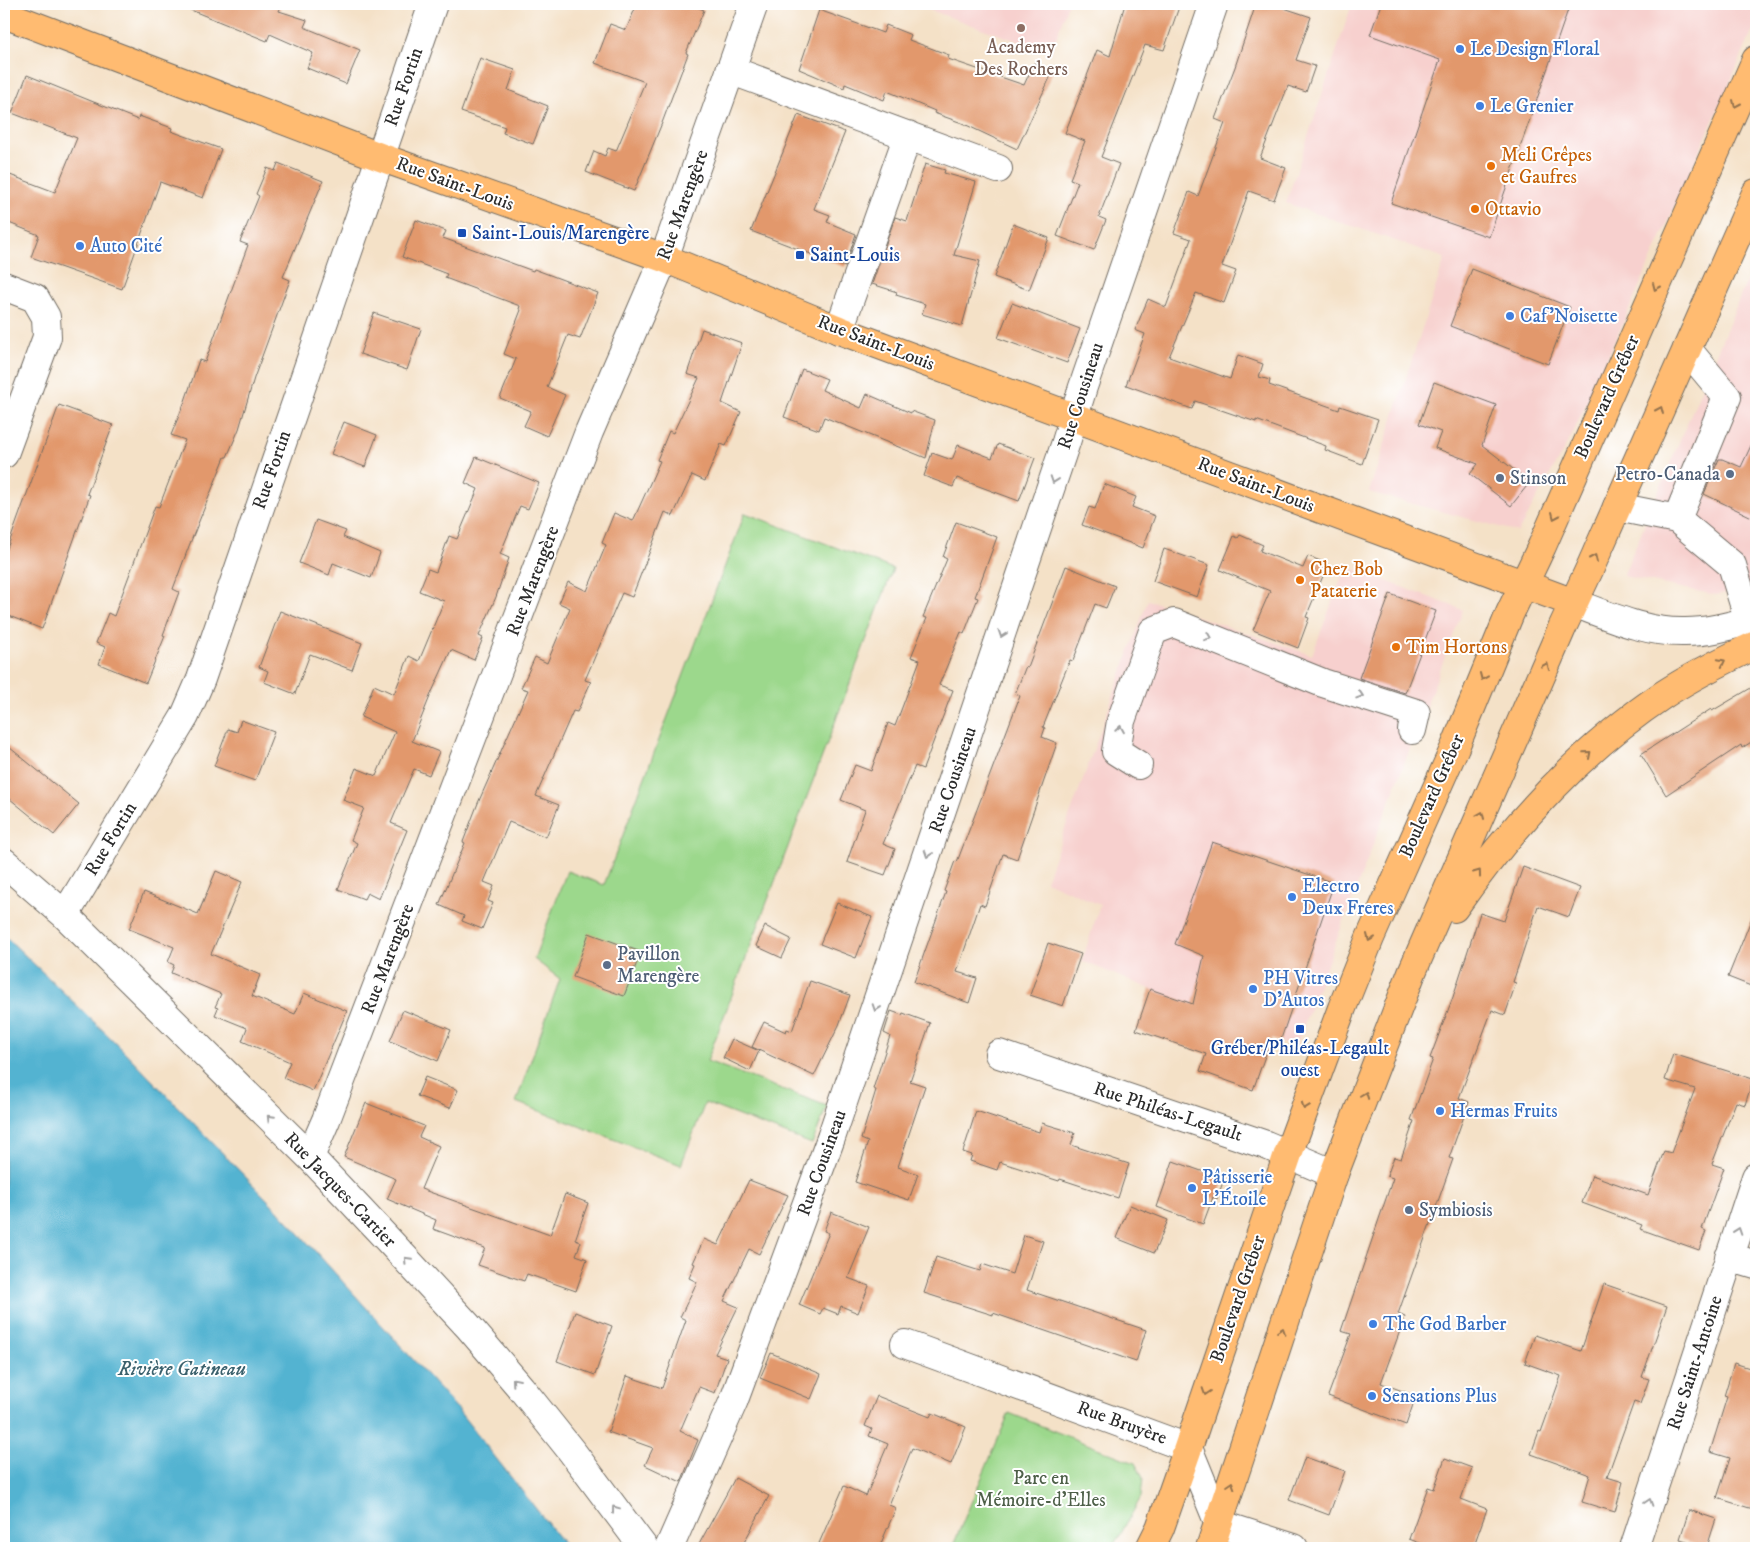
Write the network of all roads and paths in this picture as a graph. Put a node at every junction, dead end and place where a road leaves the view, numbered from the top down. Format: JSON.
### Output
{"nodes":[{"id":1,"x":433,"y":4,"type":"edge"},
{"id":2,"x":754,"y":4,"type":"edge"},
{"id":3,"x":1214,"y":4,"type":"edge"},
{"id":4,"x":4,"y":14,"type":"edge"},
{"id":5,"x":1756,"y":60,"type":"edge"},
{"id":6,"x":730,"y":70,"type":"junction"},
{"id":7,"x":908,"y":135,"type":"junction"},
{"id":8,"x":380,"y":157,"type":"junction"},
{"id":9,"x":998,"y":169,"type":"dead end"},
{"id":10,"x":1756,"y":193,"type":"edge"},
{"id":11,"x":664,"y":258,"type":"junction"},
{"id":12,"x":4,"y":286,"type":"edge"},
{"id":13,"x":839,"y":330,"type":"junction"},
{"id":14,"x":1687,"y":348,"type":"junction"},
{"id":15,"x":1073,"y":417,"type":"junction"},
{"id":16,"x":4,"y":454,"type":"edge"},
{"id":17,"x":1617,"y":508,"type":"junction"},
{"id":18,"x":1678,"y":519,"type":"junction"},
{"id":19,"x":1524,"y":584,"type":"junction"},
{"id":20,"x":1574,"y":603,"type":"junction"},
{"id":21,"x":1754,"y":629,"type":"edge"},
{"id":22,"x":1412,"y":730,"type":"dead end"},
{"id":23,"x":1138,"y":765,"type":"dead end"},
{"id":24,"x":4,"y":862,"type":"edge"},
{"id":25,"x":65,"y":915,"type":"junction"},
{"id":26,"x":1412,"y":972,"type":"junction"},
{"id":27,"x":999,"y":1054,"type":"dead end"},
{"id":28,"x":1288,"y":1154,"type":"junction"},
{"id":29,"x":310,"y":1157,"type":"junction"},
{"id":30,"x":1334,"y":1174,"type":"junction"},
{"id":31,"x":1756,"y":1177,"type":"edge"},
{"id":32,"x":1729,"y":1257,"type":"junction"},
{"id":33,"x":1756,"y":1265,"type":"edge"},
{"id":34,"x":905,"y":1344,"type":"dead end"},
{"id":35,"x":1188,"y":1448,"type":"junction"},
{"id":36,"x":1215,"y":1536,"type":"edge"},
{"id":37,"x":644,"y":1548,"type":"edge"},
{"id":38,"x":669,"y":1548,"type":"edge"},
{"id":39,"x":1150,"y":1548,"type":"edge"},
{"id":40,"x":1294,"y":1548,"type":"edge"},
{"id":41,"x":1634,"y":1548,"type":"edge"}],
"edges":[{"from":1,"to":8,"type":"street","name":"Rue Fortin"},
{"from":2,"to":6,"type":"street","name":"Rue Marengère"},
{"from":3,"to":15,"type":"street","name":"Rue Cousineau"},
{"from":4,"to":8,"type":"main road","name":"Rue Saint-Louis"},
{"from":5,"to":19,"type":"main road","name":"Boulevard Gréber","one_way":true},
{"from":6,"to":7,"type":"street"},
{"from":6,"to":11,"type":"street","name":"Rue Marengère"},
{"from":7,"to":9,"type":"street"},
{"from":7,"to":13,"type":"street"},
{"from":8,"to":11,"type":"main road","name":"Rue Saint-Louis"},
{"from":8,"to":25,"type":"street","name":"Rue Fortin"},
{"from":10,"to":14,"type":"main road"},
{"from":11,"to":13,"type":"main road","name":"Rue Saint-Louis"},
{"from":11,"to":29,"type":"street","name":"Rue Marengère"},
{"from":12,"to":16,"type":"street"},
{"from":13,"to":15,"type":"main road","name":"Rue Saint-Louis"},
{"from":17,"to":14,"type":"main road","one_way":true},
{"from":14,"to":18,"type":"street"},
{"from":15,"to":19,"type":"main road","name":"Rue Saint-Louis"},
{"from":15,"to":38,"type":"street","name":"Rue Cousineau","one_way":true},
{"from":17,"to":18,"type":"street"},
{"from":20,"to":17,"type":"main road","one_way":true},
{"from":18,"to":21,"type":"street"},
{"from":19,"to":20,"type":"main road","name":"Rue Saint-Louis"},
{"from":19,"to":28,"type":"main road","name":"Boulevard Gréber","one_way":true},
{"from":20,"to":21,"type":"street","name":"Rue Saint-Louis"},
{"from":26,"to":20,"type":"main road","one_way":true},
{"from":26,"to":21,"type":"main road","one_way":true},
{"from":23,"to":22,"type":"street","one_way":true},
{"from":24,"to":25,"type":"street","name":"Rue Jacques-Cartier"},
{"from":29,"to":25,"type":"street","name":"Rue Jacques-Cartier","one_way":true},
{"from":30,"to":26,"type":"main road","one_way":true},
{"from":27,"to":28,"type":"street","name":"Rue Philéas-Legault"},
{"from":28,"to":30,"type":"street","name":"Rue Philéas-Legault"},
{"from":28,"to":35,"type":"main road","name":"Boulevard Gréber","one_way":true},
{"from":37,"to":29,"type":"street","name":"Rue Jacques-Cartier","one_way":true},
{"from":36,"to":30,"type":"main road","one_way":true},
{"from":32,"to":31,"type":"street","name":"Rue Saint-Antoine","one_way":true},
{"from":32,"to":33,"type":"street"},
{"from":41,"to":32,"type":"street","name":"Rue Saint-Antoine","one_way":true},
{"from":34,"to":35,"type":"street","name":"Rue Bruyère"},
{"from":35,"to":36,"type":"street","name":"Rue Bruyère"},
{"from":35,"to":39,"type":"main road","name":"Boulevard Gréber"},
{"from":36,"to":40,"type":"street"}]}
